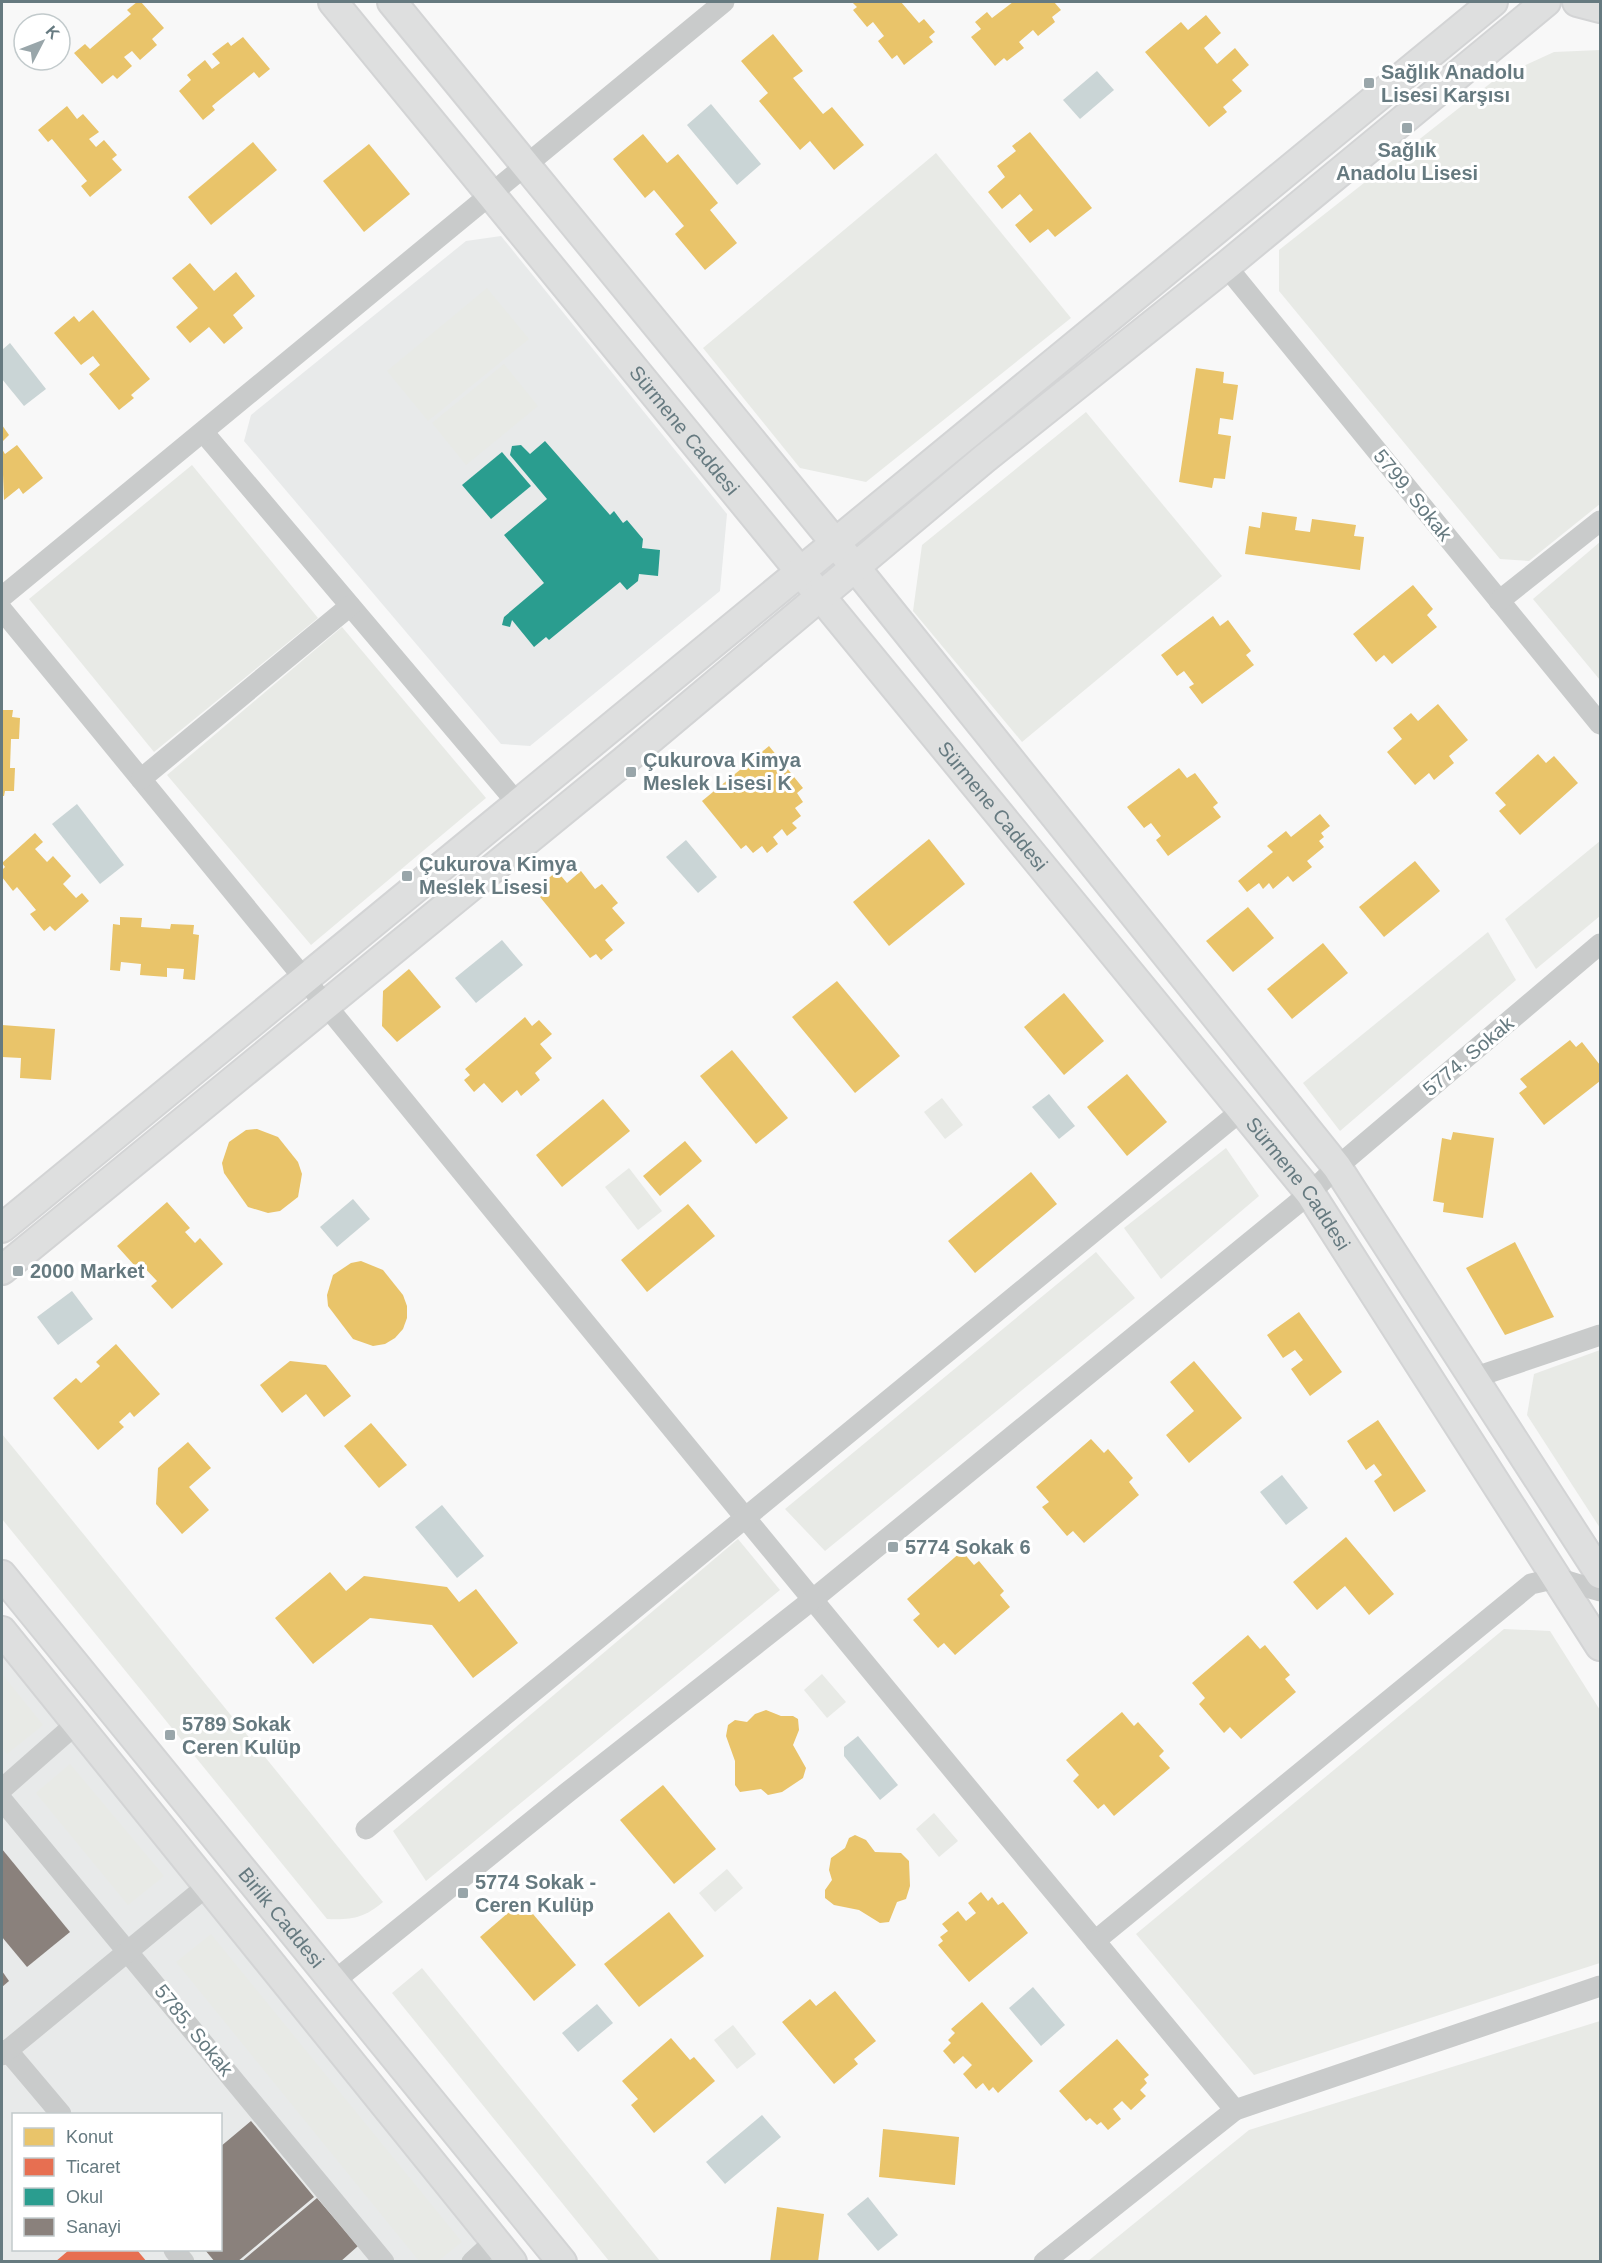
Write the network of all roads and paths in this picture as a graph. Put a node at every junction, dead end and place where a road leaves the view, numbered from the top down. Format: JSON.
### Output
{"nodes":[{"id":1,"x":333,"y":2,"type":"edge"},
{"id":2,"x":392,"y":2,"type":"edge"},
{"id":3,"x":724,"y":2,"type":"edge"},
{"id":4,"x":1493,"y":2,"type":"edge"},
{"id":5,"x":1546,"y":2,"type":"edge"},
{"id":6,"x":1570,"y":2,"type":"edge"},
{"id":7,"x":1577,"y":2,"type":"edge"},
{"id":8,"x":1600,"y":8,"type":"edge"},
{"id":9,"x":525,"y":165,"type":"junction"},
{"id":10,"x":492,"y":193,"type":"junction"},
{"id":11,"x":1226,"y":266,"type":"junction"},
{"id":12,"x":204,"y":433,"type":"junction"},
{"id":13,"x":1600,"y":521,"type":"edge"},
{"id":14,"x":834,"y":542,"type":"junction"},
{"id":15,"x":855,"y":567,"type":"junction"},
{"id":16,"x":800,"y":569,"type":"junction"},
{"id":17,"x":821,"y":596,"type":"junction"},
{"id":18,"x":2,"y":597,"type":"edge"},
{"id":19,"x":1499,"y":601,"type":"junction"},
{"id":20,"x":350,"y":606,"type":"junction"},
{"id":21,"x":2,"y":610,"type":"edge"},
{"id":22,"x":1600,"y":724,"type":"edge"},
{"id":23,"x":141,"y":779,"type":"junction"},
{"id":24,"x":518,"y":804,"type":"junction"},
{"id":25,"x":1600,"y":944,"type":"edge"},
{"id":26,"x":305,"y":978,"type":"junction"},
{"id":27,"x":326,"y":1004,"type":"junction"},
{"id":28,"x":1242,"y":1110,"type":"junction"},
{"id":29,"x":1336,"y":1167,"type":"junction"},
{"id":30,"x":1310,"y":1192,"type":"junction"},
{"id":31,"x":2,"y":1228,"type":"edge"},
{"id":32,"x":2,"y":1270,"type":"edge"},
{"id":33,"x":1600,"y":1335,"type":"edge"},
{"id":34,"x":1473,"y":1378,"type":"junction"},
{"id":35,"x":744,"y":1518,"type":"junction"},
{"id":36,"x":1600,"y":1574,"type":"edge"},
{"id":37,"x":2,"y":1575,"type":"edge"},
{"id":38,"x":1557,"y":1578,"type":"junction"},
{"id":39,"x":1600,"y":1591,"type":"edge"},
{"id":40,"x":812,"y":1600,"type":"junction"},
{"id":41,"x":2,"y":1630,"type":"edge"},
{"id":42,"x":1600,"y":1646,"type":"edge"},
{"id":43,"x":76,"y":1723,"type":"junction"},
{"id":44,"x":2,"y":1789,"type":"edge"},
{"id":45,"x":2,"y":1800,"type":"edge"},
{"id":46,"x":366,"y":1829,"type":"dead end"},
{"id":47,"x":207,"y":1886,"type":"junction"},
{"id":48,"x":1095,"y":1941,"type":"junction"},
{"id":49,"x":129,"y":1951,"type":"junction"},
{"id":50,"x":333,"y":1982,"type":"junction"},
{"id":51,"x":1600,"y":1986,"type":"edge"},
{"id":52,"x":4,"y":2052,"type":"edge"},
{"id":53,"x":1235,"y":2110,"type":"junction"},
{"id":54,"x":59,"y":2113,"type":"edge"},
{"id":55,"x":504,"y":2252,"type":"edge"},
{"id":56,"x":384,"y":2262,"type":"edge"},
{"id":57,"x":472,"y":2262,"type":"edge"},
{"id":58,"x":562,"y":2262,"type":"edge"},
{"id":59,"x":1044,"y":2262,"type":"edge"}],
"edges":[{"from":1,"to":10,"type":"street","name":"Sürmene Caddesi"},
{"from":2,"to":9,"type":"street","name":"Sürmene Caddesi"},
{"from":3,"to":9,"type":"street"},
{"from":4,"to":14,"type":"street"},
{"from":5,"to":6,"type":"street"},
{"from":5,"to":11,"type":"street"},
{"from":7,"to":8,"type":"street"},
{"from":9,"to":10,"type":"street"},
{"from":9,"to":14,"type":"street","name":"Sürmene Caddesi"},
{"from":10,"to":12,"type":"street"},
{"from":10,"to":16,"type":"street","name":"Sürmene Caddesi"},
{"from":11,"to":15,"type":"street"},
{"from":11,"to":19,"type":"street","name":"5799. Sokak"},
{"from":12,"to":18,"type":"street"},
{"from":12,"to":20,"type":"street"},
{"from":13,"to":19,"type":"street"},
{"from":14,"to":15,"type":"street","name":"Sürmene Caddesi"},
{"from":14,"to":16,"type":"street"},
{"from":15,"to":17,"type":"street"},
{"from":15,"to":29,"type":"street","name":"Sürmene Caddesi"},
{"from":16,"to":17,"type":"street","name":"Sürmene Caddesi"},
{"from":16,"to":24,"type":"street"},
{"from":17,"to":27,"type":"street"},
{"from":17,"to":28,"type":"street","name":"Sürmene Caddesi"},
{"from":19,"to":22,"type":"street","name":"5799. Sokak"},
{"from":20,"to":23,"type":"street"},
{"from":20,"to":24,"type":"street"},
{"from":21,"to":23,"type":"street"},
{"from":23,"to":26,"type":"street"},
{"from":24,"to":26,"type":"street"},
{"from":25,"to":29,"type":"street","name":"5774. Sokak"},
{"from":26,"to":27,"type":"street"},
{"from":26,"to":31,"type":"street"},
{"from":27,"to":32,"type":"street"},
{"from":27,"to":35,"type":"street"},
{"from":28,"to":30,"type":"street","name":"Sürmene Caddesi"},
{"from":28,"to":35,"type":"street"},
{"from":29,"to":30,"type":"street","name":"5774. Sokak"},
{"from":29,"to":34,"type":"street","name":"Sürmene Caddesi"},
{"from":30,"to":38,"type":"street","name":"Sürmene Caddesi"},
{"from":30,"to":40,"type":"street","name":"5774. Sokak"},
{"from":33,"to":34,"type":"street"},
{"from":34,"to":36,"type":"street","name":"Sürmene Caddesi"},
{"from":35,"to":40,"type":"street"},
{"from":35,"to":46,"type":"street"},
{"from":37,"to":50,"type":"street","name":"Birlik Caddesi"},
{"from":38,"to":39,"type":"street"},
{"from":38,"to":42,"type":"street","name":"Sürmene Caddesi"},
{"from":38,"to":48,"type":"street"},
{"from":40,"to":48,"type":"street"},
{"from":40,"to":50,"type":"street","name":"5774. Sokak"},
{"from":41,"to":43,"type":"street","name":"Birlik Caddesi"},
{"from":43,"to":44,"type":"street"},
{"from":43,"to":47,"type":"street","name":"Birlik Caddesi"},
{"from":45,"to":49,"type":"street","name":"5785. Sokak"},
{"from":47,"to":49,"type":"street"},
{"from":47,"to":55,"type":"street","name":"Birlik Caddesi"},
{"from":48,"to":53,"type":"street"},
{"from":49,"to":52,"type":"street"},
{"from":49,"to":56,"type":"street","name":"5785. Sokak"},
{"from":50,"to":58,"type":"street","name":"Birlik Caddesi"},
{"from":51,"to":53,"type":"street"},
{"from":52,"to":54,"type":"street"},
{"from":53,"to":59,"type":"street"},
{"from":55,"to":57,"type":"street"}]}
